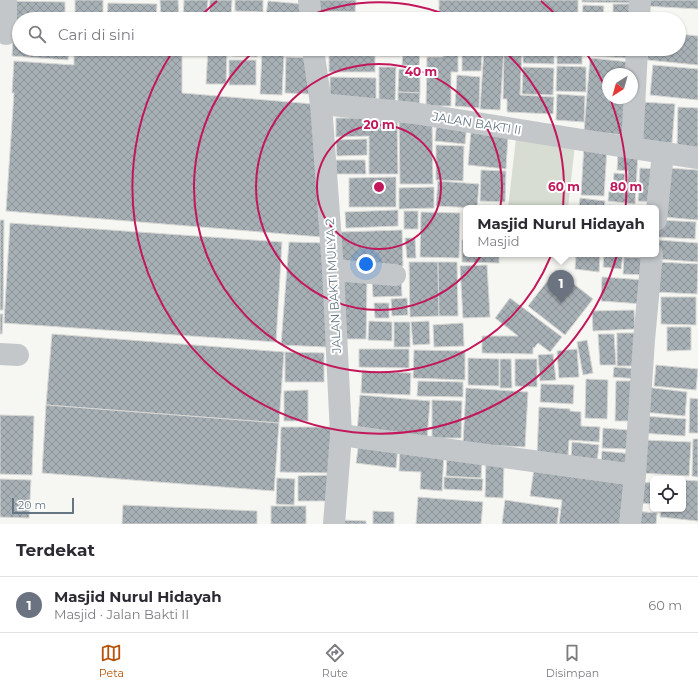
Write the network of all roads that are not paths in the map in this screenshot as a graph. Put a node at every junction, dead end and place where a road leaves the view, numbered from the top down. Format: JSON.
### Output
{"nodes":[{"id":1,"x":6,"y":0,"type":"edge"},
{"id":2,"x":309,"y":0,"type":"edge"},
{"id":3,"x":640,"y":0,"type":"edge"},
{"id":4,"x":310,"y":12,"type":"edge"},
{"id":5,"x":639,"y":12,"type":"edge"},
{"id":6,"x":6,"y":34,"type":"dead end"},
{"id":7,"x":314,"y":56,"type":"edge"},
{"id":8,"x":638,"y":56,"type":"edge"},
{"id":9,"x":321,"y":104,"type":"junction"},
{"id":10,"x":632,"y":148,"type":"junction"},
{"id":11,"x":663,"y":153,"type":"junction"},
{"id":12,"x":698,"y":158,"type":"edge"},
{"id":13,"x":658,"y":205,"type":"edge"},
{"id":14,"x":652,"y":257,"type":"edge"},
{"id":15,"x":333,"y":270,"type":"junction"},
{"id":16,"x":395,"y":275,"type":"dead end"},
{"id":17,"x":341,"y":435,"type":"junction"},
{"id":18,"x":635,"y":475,"type":"junction"},
{"id":19,"x":334,"y":524,"type":"edge"},
{"id":20,"x":630,"y":524,"type":"edge"}],
"edges":[{"from":1,"to":6,"type":"street"},
{"from":2,"to":4,"type":"street"},
{"from":3,"to":5,"type":"street"},
{"from":7,"to":9,"type":"street","name":"JALAN BAKTI MULYA 2"},
{"from":8,"to":10,"type":"street"},
{"from":9,"to":10,"type":"street","name":"JALAN BAKTI II"},
{"from":9,"to":15,"type":"street","name":"JALAN BAKTI MULYA 2"},
{"from":10,"to":11,"type":"street","name":"JALAN BAKTI II"},
{"from":11,"to":12,"type":"street","name":"JALAN BAKTI II"},
{"from":11,"to":13,"type":"street"},
{"from":14,"to":18,"type":"street"},
{"from":15,"to":16,"type":"street"},
{"from":15,"to":17,"type":"street","name":"JALAN BAKTI MULYA 2"},
{"from":17,"to":18,"type":"street"},
{"from":17,"to":19,"type":"street","name":"JALAN BAKTI MULYA 2"},
{"from":18,"to":20,"type":"street"}]}
